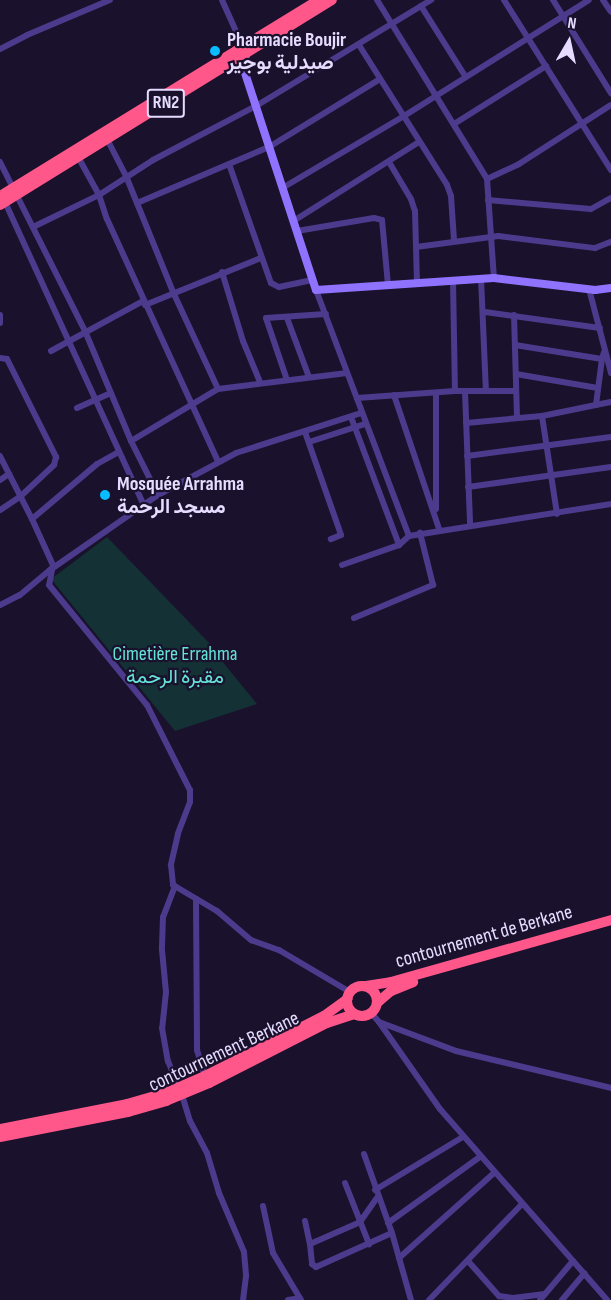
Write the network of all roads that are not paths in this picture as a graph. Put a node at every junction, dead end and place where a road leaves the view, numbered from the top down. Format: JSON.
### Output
{"nodes":[{"id":1,"x":110,"y":0,"type":"edge"},
{"id":2,"x":222,"y":0,"type":"edge"},
{"id":3,"x":318,"y":0,"type":"edge"},
{"id":4,"x":333,"y":0,"type":"edge"},
{"id":5,"x":378,"y":0,"type":"edge"},
{"id":6,"x":430,"y":0,"type":"edge"},
{"id":7,"x":504,"y":0,"type":"edge"},
{"id":8,"x":553,"y":0,"type":"edge"},
{"id":9,"x":589,"y":0,"type":"edge"},
{"id":10,"x":603,"y":0,"type":"edge"},
{"id":11,"x":422,"y":6,"type":"junction"},
{"id":12,"x":611,"y":12,"type":"edge"},
{"id":13,"x":563,"y":16,"type":"junction"},
{"id":14,"x":392,"y":24,"type":"junction"},
{"id":15,"x":528,"y":37,"type":"junction"},
{"id":16,"x":359,"y":45,"type":"junction"},
{"id":17,"x":0,"y":49,"type":"edge"},
{"id":18,"x":244,"y":50,"type":"junction"},
{"id":19,"x":546,"y":66,"type":"junction"},
{"id":20,"x":465,"y":76,"type":"junction"},
{"id":21,"x":380,"y":79,"type":"junction"},
{"id":22,"x":611,"y":93,"type":"edge"},
{"id":23,"x":436,"y":95,"type":"junction"},
{"id":24,"x":611,"y":105,"type":"edge"},
{"id":25,"x":256,"y":106,"type":"junction"},
{"id":26,"x":404,"y":116,"type":"junction"},
{"id":27,"x":454,"y":124,"type":"junction"},
{"id":28,"x":581,"y":124,"type":"junction"},
{"id":29,"x":107,"y":139,"type":"junction"},
{"id":30,"x":419,"y":142,"type":"junction"},
{"id":31,"x":269,"y":147,"type":"junction"},
{"id":32,"x":76,"y":154,"type":"junction"},
{"id":33,"x":0,"y":162,"type":"edge"},
{"id":34,"x":389,"y":162,"type":"junction"},
{"id":35,"x":229,"y":164,"type":"junction"},
{"id":36,"x":611,"y":170,"type":"edge"},
{"id":37,"x":126,"y":176,"type":"junction"},
{"id":38,"x":487,"y":179,"type":"junction"},
{"id":39,"x":284,"y":187,"type":"junction"},
{"id":40,"x":15,"y":191,"type":"junction"},
{"id":41,"x":99,"y":195,"type":"junction"},
{"id":42,"x":611,"y":198,"type":"edge"},
{"id":43,"x":488,"y":200,"type":"junction"},
{"id":44,"x":2,"y":201,"type":"edge"},
{"id":45,"x":137,"y":203,"type":"junction"},
{"id":46,"x":295,"y":220,"type":"junction"},
{"id":47,"x":33,"y":227,"type":"junction"},
{"id":48,"x":297,"y":231,"type":"junction"},
{"id":49,"x":491,"y":236,"type":"junction"},
{"id":50,"x":454,"y":240,"type":"junction"},
{"id":51,"x":611,"y":242,"type":"edge"},
{"id":52,"x":416,"y":246,"type":"junction"},
{"id":53,"x":261,"y":258,"type":"junction"},
{"id":54,"x":222,"y":272,"type":"junction"},
{"id":55,"x":481,"y":278,"type":"junction"},
{"id":56,"x":494,"y":278,"type":"junction"},
{"id":57,"x":313,"y":280,"type":"junction"},
{"id":58,"x":453,"y":280,"type":"junction"},
{"id":59,"x":417,"y":283,"type":"junction"},
{"id":60,"x":388,"y":285,"type":"junction"},
{"id":61,"x":611,"y":288,"type":"edge"},
{"id":62,"x":589,"y":289,"type":"junction"},
{"id":63,"x":316,"y":290,"type":"junction"},
{"id":64,"x":173,"y":292,"type":"junction"},
{"id":65,"x":144,"y":303,"type":"junction"},
{"id":66,"x":485,"y":312,"type":"junction"},
{"id":67,"x":326,"y":314,"type":"junction"},
{"id":68,"x":0,"y":315,"type":"edge"},
{"id":69,"x":514,"y":315,"type":"junction"},
{"id":70,"x":287,"y":318,"type":"junction"},
{"id":71,"x":0,"y":323,"type":"edge"},
{"id":72,"x":600,"y":328,"type":"junction"},
{"id":73,"x":85,"y":331,"type":"junction"},
{"id":74,"x":68,"y":341,"type":"junction"},
{"id":75,"x":515,"y":345,"type":"junction"},
{"id":76,"x":51,"y":351,"type":"dead end"},
{"id":77,"x":604,"y":352,"type":"junction"},
{"id":78,"x":0,"y":358,"type":"edge"},
{"id":79,"x":602,"y":359,"type":"junction"},
{"id":80,"x":347,"y":373,"type":"junction"},
{"id":81,"x":611,"y":373,"type":"edge"},
{"id":82,"x":516,"y":374,"type":"junction"},
{"id":83,"x":309,"y":377,"type":"junction"},
{"id":84,"x":286,"y":380,"type":"junction"},
{"id":85,"x":260,"y":382,"type":"junction"},
{"id":86,"x":598,"y":388,"type":"junction"},
{"id":87,"x":218,"y":389,"type":"junction"},
{"id":88,"x":516,"y":390,"type":"junction"},
{"id":89,"x":455,"y":391,"type":"junction"},
{"id":90,"x":486,"y":391,"type":"junction"},
{"id":91,"x":465,"y":392,"type":"junction"},
{"id":92,"x":111,"y":393,"type":"junction"},
{"id":93,"x":436,"y":393,"type":"junction"},
{"id":94,"x":394,"y":395,"type":"junction"},
{"id":95,"x":357,"y":398,"type":"junction"},
{"id":96,"x":95,"y":400,"type":"junction"},
{"id":97,"x":611,"y":402,"type":"edge"},
{"id":98,"x":191,"y":405,"type":"junction"},
{"id":99,"x":596,"y":405,"type":"junction"},
{"id":100,"x":77,"y":408,"type":"dead end"},
{"id":101,"x":361,"y":413,"type":"junction"},
{"id":102,"x":542,"y":416,"type":"junction"},
{"id":103,"x":351,"y":417,"type":"junction"},
{"id":104,"x":517,"y":418,"type":"junction"},
{"id":105,"x":466,"y":423,"type":"junction"},
{"id":106,"x":365,"y":424,"type":"junction"},
{"id":107,"x":355,"y":428,"type":"junction"},
{"id":108,"x":305,"y":432,"type":"junction"},
{"id":109,"x":611,"y":437,"type":"edge"},
{"id":110,"x":131,"y":441,"type":"junction"},
{"id":111,"x":309,"y":442,"type":"junction"},
{"id":112,"x":548,"y":446,"type":"junction"},
{"id":113,"x":136,"y":450,"type":"junction"},
{"id":114,"x":120,"y":455,"type":"junction"},
{"id":115,"x":0,"y":456,"type":"edge"},
{"id":116,"x":467,"y":456,"type":"junction"},
{"id":117,"x":218,"y":462,"type":"junction"},
{"id":118,"x":611,"y":467,"type":"edge"},
{"id":119,"x":9,"y":474,"type":"junction"},
{"id":120,"x":552,"y":477,"type":"junction"},
{"id":121,"x":0,"y":480,"type":"edge"},
{"id":122,"x":468,"y":487,"type":"junction"},
{"id":123,"x":21,"y":495,"type":"junction"},
{"id":124,"x":158,"y":495,"type":"junction"},
{"id":125,"x":611,"y":504,"type":"edge"},
{"id":126,"x":144,"y":505,"type":"junction"},
{"id":127,"x":0,"y":510,"type":"edge"},
{"id":128,"x":557,"y":514,"type":"junction"},
{"id":129,"x":436,"y":515,"type":"junction"},
{"id":130,"x":32,"y":519,"type":"junction"},
{"id":131,"x":470,"y":525,"type":"junction"},
{"id":132,"x":439,"y":529,"type":"junction"},
{"id":133,"x":420,"y":533,"type":"junction"},
{"id":134,"x":409,"y":536,"type":"junction"},
{"id":135,"x":332,"y":539,"type":"dead end"},
{"id":136,"x":399,"y":545,"type":"junction"},
{"id":137,"x":342,"y":565,"type":"dead end"},
{"id":138,"x":50,"y":570,"type":"junction"},
{"id":139,"x":0,"y":605,"type":"edge"},
{"id":140,"x":354,"y":618,"type":"dead end"},
{"id":141,"x":175,"y":886,"type":"junction"},
{"id":142,"x":196,"y":899,"type":"junction"},
{"id":143,"x":611,"y":920,"type":"edge"},
{"id":144,"x":611,"y":927,"type":"edge"},
{"id":145,"x":366,"y":986,"type":"junction"},
{"id":146,"x":349,"y":995,"type":"junction"},
{"id":147,"x":377,"y":1003,"type":"junction"},
{"id":148,"x":371,"y":1013,"type":"junction"},
{"id":149,"x":354,"y":1014,"type":"junction"},
{"id":150,"x":379,"y":1022,"type":"junction"},
{"id":151,"x":205,"y":1076,"type":"junction"},
{"id":152,"x":611,"y":1088,"type":"edge"},
{"id":153,"x":180,"y":1092,"type":"junction"},
{"id":154,"x":0,"y":1129,"type":"edge"},
{"id":155,"x":0,"y":1137,"type":"edge"},
{"id":156,"x":463,"y":1137,"type":"junction"},
{"id":157,"x":364,"y":1154,"type":"dead end"},
{"id":158,"x":480,"y":1157,"type":"junction"},
{"id":159,"x":494,"y":1173,"type":"junction"},
{"id":160,"x":345,"y":1183,"type":"dead end"},
{"id":161,"x":375,"y":1190,"type":"junction"},
{"id":162,"x":377,"y":1198,"type":"junction"},
{"id":163,"x":522,"y":1204,"type":"junction"},
{"id":164,"x":263,"y":1206,"type":"dead end"},
{"id":165,"x":305,"y":1221,"type":"dead end"},
{"id":166,"x":360,"y":1222,"type":"junction"},
{"id":167,"x":388,"y":1223,"type":"junction"},
{"id":168,"x":392,"y":1233,"type":"junction"},
{"id":169,"x":310,"y":1244,"type":"junction"},
{"id":170,"x":369,"y":1244,"type":"junction"},
{"id":171,"x":399,"y":1258,"type":"junction"},
{"id":172,"x":573,"y":1260,"type":"junction"},
{"id":173,"x":468,"y":1261,"type":"junction"},
{"id":174,"x":585,"y":1273,"type":"junction"},
{"id":175,"x":545,"y":1294,"type":"junction"},
{"id":176,"x":301,"y":1299,"type":"edge"},
{"id":177,"x":243,"y":1300,"type":"edge"},
{"id":178,"x":288,"y":1300,"type":"edge"},
{"id":179,"x":411,"y":1300,"type":"edge"},
{"id":180,"x":429,"y":1300,"type":"edge"},
{"id":181,"x":540,"y":1300,"type":"edge"},
{"id":182,"x":562,"y":1300,"type":"edge"},
{"id":183,"x":608,"y":1300,"type":"edge"}],
"edges":[{"from":1,"to":17,"type":"street"},
{"from":2,"to":18,"type":"street"},
{"from":3,"to":18,"type":"highway","number":"RN2"},
{"from":4,"to":18,"type":"highway","number":"RN2"},
{"from":5,"to":14,"type":"street"},
{"from":6,"to":11,"type":"street"},
{"from":7,"to":15,"type":"street"},
{"from":8,"to":13,"type":"street"},
{"from":9,"to":13,"type":"street"},
{"from":10,"to":12,"type":"street"},
{"from":11,"to":14,"type":"street"},
{"from":11,"to":20,"type":"street"},
{"from":13,"to":15,"type":"street"},
{"from":13,"to":22,"type":"street"},
{"from":14,"to":16,"type":"street"},
{"from":14,"to":23,"type":"street"},
{"from":15,"to":19,"type":"street"},
{"from":15,"to":20,"type":"street"},
{"from":16,"to":21,"type":"street"},
{"from":16,"to":25,"type":"street"},
{"from":18,"to":25,"type":"street"},
{"from":18,"to":29,"type":"highway","number":"RN2"},
{"from":18,"to":32,"type":"highway","number":"RN2"},
{"from":19,"to":27,"type":"street"},
{"from":19,"to":28,"type":"street"},
{"from":20,"to":23,"type":"street"},
{"from":21,"to":26,"type":"street"},
{"from":21,"to":31,"type":"street"},
{"from":23,"to":26,"type":"street"},
{"from":23,"to":27,"type":"street"},
{"from":24,"to":28,"type":"street"},
{"from":25,"to":31,"type":"street"},
{"from":25,"to":37,"type":"street"},
{"from":26,"to":30,"type":"street"},
{"from":26,"to":39,"type":"street"},
{"from":27,"to":38,"type":"street"},
{"from":28,"to":36,"type":"street"},
{"from":28,"to":38,"type":"street"},
{"from":29,"to":32,"type":"highway","number":"RN2"},
{"from":29,"to":37,"type":"street"},
{"from":30,"to":34,"type":"street"},
{"from":30,"to":50,"type":"street"},
{"from":31,"to":35,"type":"street"},
{"from":31,"to":39,"type":"street"},
{"from":32,"to":40,"type":"highway","number":"RN2"},
{"from":32,"to":41,"type":"street"},
{"from":33,"to":40,"type":"street"},
{"from":34,"to":46,"type":"street"},
{"from":34,"to":52,"type":"street"},
{"from":35,"to":45,"type":"street"},
{"from":35,"to":53,"type":"street"},
{"from":37,"to":41,"type":"street"},
{"from":37,"to":45,"type":"street"},
{"from":38,"to":43,"type":"street"},
{"from":39,"to":46,"type":"street"},
{"from":40,"to":44,"type":"highway","number":"RN2"},
{"from":40,"to":47,"type":"street"},
{"from":41,"to":47,"type":"street"},
{"from":41,"to":65,"type":"street"},
{"from":42,"to":43,"type":"street"},
{"from":43,"to":49,"type":"street"},
{"from":44,"to":74,"type":"street"},
{"from":45,"to":64,"type":"street"},
{"from":46,"to":48,"type":"street"},
{"from":47,"to":73,"type":"street"},
{"from":48,"to":57,"type":"street"},
{"from":48,"to":60,"type":"street"},
{"from":49,"to":50,"type":"street"},
{"from":49,"to":51,"type":"street"},
{"from":49,"to":56,"type":"street"},
{"from":50,"to":52,"type":"street"},
{"from":52,"to":59,"type":"street"},
{"from":53,"to":54,"type":"street"},
{"from":53,"to":57,"type":"street"},
{"from":54,"to":64,"type":"street"},
{"from":54,"to":85,"type":"street"},
{"from":55,"to":56,"type":"street"},
{"from":55,"to":58,"type":"street"},
{"from":55,"to":66,"type":"street"},
{"from":56,"to":62,"type":"street"},
{"from":57,"to":63,"type":"street"},
{"from":58,"to":59,"type":"street"},
{"from":58,"to":89,"type":"street"},
{"from":59,"to":60,"type":"street"},
{"from":60,"to":63,"type":"street"},
{"from":61,"to":62,"type":"street"},
{"from":62,"to":72,"type":"street"},
{"from":63,"to":67,"type":"street"},
{"from":64,"to":65,"type":"street"},
{"from":64,"to":87,"type":"street"},
{"from":65,"to":73,"type":"street"},
{"from":65,"to":98,"type":"street"},
{"from":66,"to":69,"type":"street"},
{"from":66,"to":90,"type":"street"},
{"from":67,"to":70,"type":"street"},
{"from":67,"to":80,"type":"street"},
{"from":68,"to":71,"type":"street"},
{"from":69,"to":72,"type":"street"},
{"from":69,"to":75,"type":"street"},
{"from":70,"to":83,"type":"street"},
{"from":70,"to":84,"type":"street"},
{"from":72,"to":77,"type":"street"},
{"from":73,"to":74,"type":"street"},
{"from":73,"to":92,"type":"street"},
{"from":74,"to":76,"type":"street"},
{"from":74,"to":96,"type":"street"},
{"from":75,"to":79,"type":"street"},
{"from":75,"to":82,"type":"street"},
{"from":77,"to":79,"type":"street"},
{"from":77,"to":81,"type":"street"},
{"from":78,"to":123,"type":"street"},
{"from":79,"to":86,"type":"street"},
{"from":80,"to":83,"type":"street"},
{"from":80,"to":95,"type":"street"},
{"from":82,"to":86,"type":"street"},
{"from":82,"to":88,"type":"street"},
{"from":83,"to":84,"type":"street"},
{"from":84,"to":85,"type":"street"},
{"from":85,"to":87,"type":"street"},
{"from":86,"to":99,"type":"street"},
{"from":87,"to":98,"type":"street"},
{"from":88,"to":90,"type":"street"},
{"from":88,"to":104,"type":"street"},
{"from":89,"to":91,"type":"street"},
{"from":89,"to":93,"type":"street"},
{"from":90,"to":91,"type":"street"},
{"from":91,"to":105,"type":"street"},
{"from":92,"to":96,"type":"street"},
{"from":92,"to":110,"type":"street"},
{"from":93,"to":94,"type":"street"},
{"from":93,"to":129,"type":"street"},
{"from":94,"to":95,"type":"street"},
{"from":94,"to":129,"type":"street"},
{"from":95,"to":101,"type":"street"},
{"from":96,"to":100,"type":"street"},
{"from":96,"to":114,"type":"street"},
{"from":97,"to":99,"type":"street"},
{"from":98,"to":110,"type":"street"},
{"from":98,"to":117,"type":"street"},
{"from":99,"to":102,"type":"street"},
{"from":101,"to":103,"type":"street"},
{"from":101,"to":106,"type":"street"},
{"from":102,"to":104,"type":"street"},
{"from":102,"to":112,"type":"street"},
{"from":103,"to":107,"type":"street"},
{"from":103,"to":108,"type":"street"},
{"from":104,"to":105,"type":"street"},
{"from":105,"to":116,"type":"street"},
{"from":106,"to":107,"type":"street"},
{"from":106,"to":134,"type":"street"},
{"from":107,"to":111,"type":"street"},
{"from":107,"to":136,"type":"street"},
{"from":108,"to":111,"type":"street"},
{"from":108,"to":117,"type":"street"},
{"from":109,"to":112,"type":"street"},
{"from":110,"to":113,"type":"street"},
{"from":111,"to":135,"type":"street"},
{"from":112,"to":116,"type":"street"},
{"from":112,"to":120,"type":"street"},
{"from":113,"to":114,"type":"street"},
{"from":113,"to":124,"type":"street"},
{"from":114,"to":126,"type":"street"},
{"from":114,"to":130,"type":"street"},
{"from":115,"to":119,"type":"street"},
{"from":116,"to":122,"type":"street"},
{"from":117,"to":124,"type":"street"},
{"from":118,"to":120,"type":"street"},
{"from":119,"to":121,"type":"street"},
{"from":119,"to":123,"type":"street"},
{"from":120,"to":122,"type":"street"},
{"from":120,"to":128,"type":"street"},
{"from":122,"to":131,"type":"street"},
{"from":123,"to":127,"type":"street"},
{"from":123,"to":130,"type":"street"},
{"from":124,"to":126,"type":"street"},
{"from":125,"to":128,"type":"street"},
{"from":126,"to":138,"type":"street"},
{"from":128,"to":131,"type":"street"},
{"from":129,"to":132,"type":"street"},
{"from":130,"to":138,"type":"street"},
{"from":131,"to":132,"type":"street"},
{"from":132,"to":133,"type":"street"},
{"from":133,"to":134,"type":"street"},
{"from":133,"to":140,"type":"street"},
{"from":134,"to":136,"type":"street"},
{"from":136,"to":137,"type":"street"},
{"from":138,"to":139,"type":"street"},
{"from":138,"to":141,"type":"street"},
{"from":141,"to":142,"type":"street"},
{"from":141,"to":153,"type":"street"},
{"from":142,"to":146,"type":"street"},
{"from":142,"to":151,"type":"street"},
{"from":143,"to":145,"type":"highway","name":"contournement de Berkane"},
{"from":144,"to":147,"type":"highway"},
{"from":145,"to":146,"type":"highway"},
{"from":145,"to":147,"type":"highway"},
{"from":146,"to":149,"type":"highway"},
{"from":146,"to":151,"type":"highway"},
{"from":147,"to":148,"type":"highway"},
{"from":148,"to":149,"type":"highway"},
{"from":148,"to":150,"type":"street"},
{"from":149,"to":153,"type":"highway","name":"contournement Berkane"},
{"from":150,"to":152,"type":"street"},
{"from":150,"to":156,"type":"street"},
{"from":151,"to":153,"type":"highway"},
{"from":153,"to":154,"type":"highway"},
{"from":153,"to":155,"type":"highway","name":"contournement Berkane"},
{"from":153,"to":177,"type":"street"},
{"from":156,"to":158,"type":"street"},
{"from":156,"to":161,"type":"street"},
{"from":157,"to":161,"type":"street"},
{"from":158,"to":159,"type":"street"},
{"from":158,"to":167,"type":"street"},
{"from":159,"to":163,"type":"street"},
{"from":159,"to":171,"type":"street"},
{"from":160,"to":166,"type":"street"},
{"from":161,"to":162,"type":"street"},
{"from":162,"to":166,"type":"street"},
{"from":162,"to":167,"type":"street"},
{"from":163,"to":172,"type":"street"},
{"from":163,"to":173,"type":"street"},
{"from":164,"to":176,"type":"street"},
{"from":165,"to":169,"type":"street"},
{"from":166,"to":169,"type":"street"},
{"from":166,"to":170,"type":"street"},
{"from":167,"to":168,"type":"street"},
{"from":168,"to":170,"type":"street"},
{"from":168,"to":171,"type":"street"},
{"from":169,"to":170,"type":"street"},
{"from":171,"to":179,"type":"street"},
{"from":172,"to":174,"type":"street"},
{"from":172,"to":175,"type":"street"},
{"from":173,"to":175,"type":"street"},
{"from":173,"to":180,"type":"street"},
{"from":174,"to":182,"type":"street"},
{"from":174,"to":183,"type":"street"},
{"from":175,"to":181,"type":"street"},
{"from":176,"to":178,"type":"street"}]}
